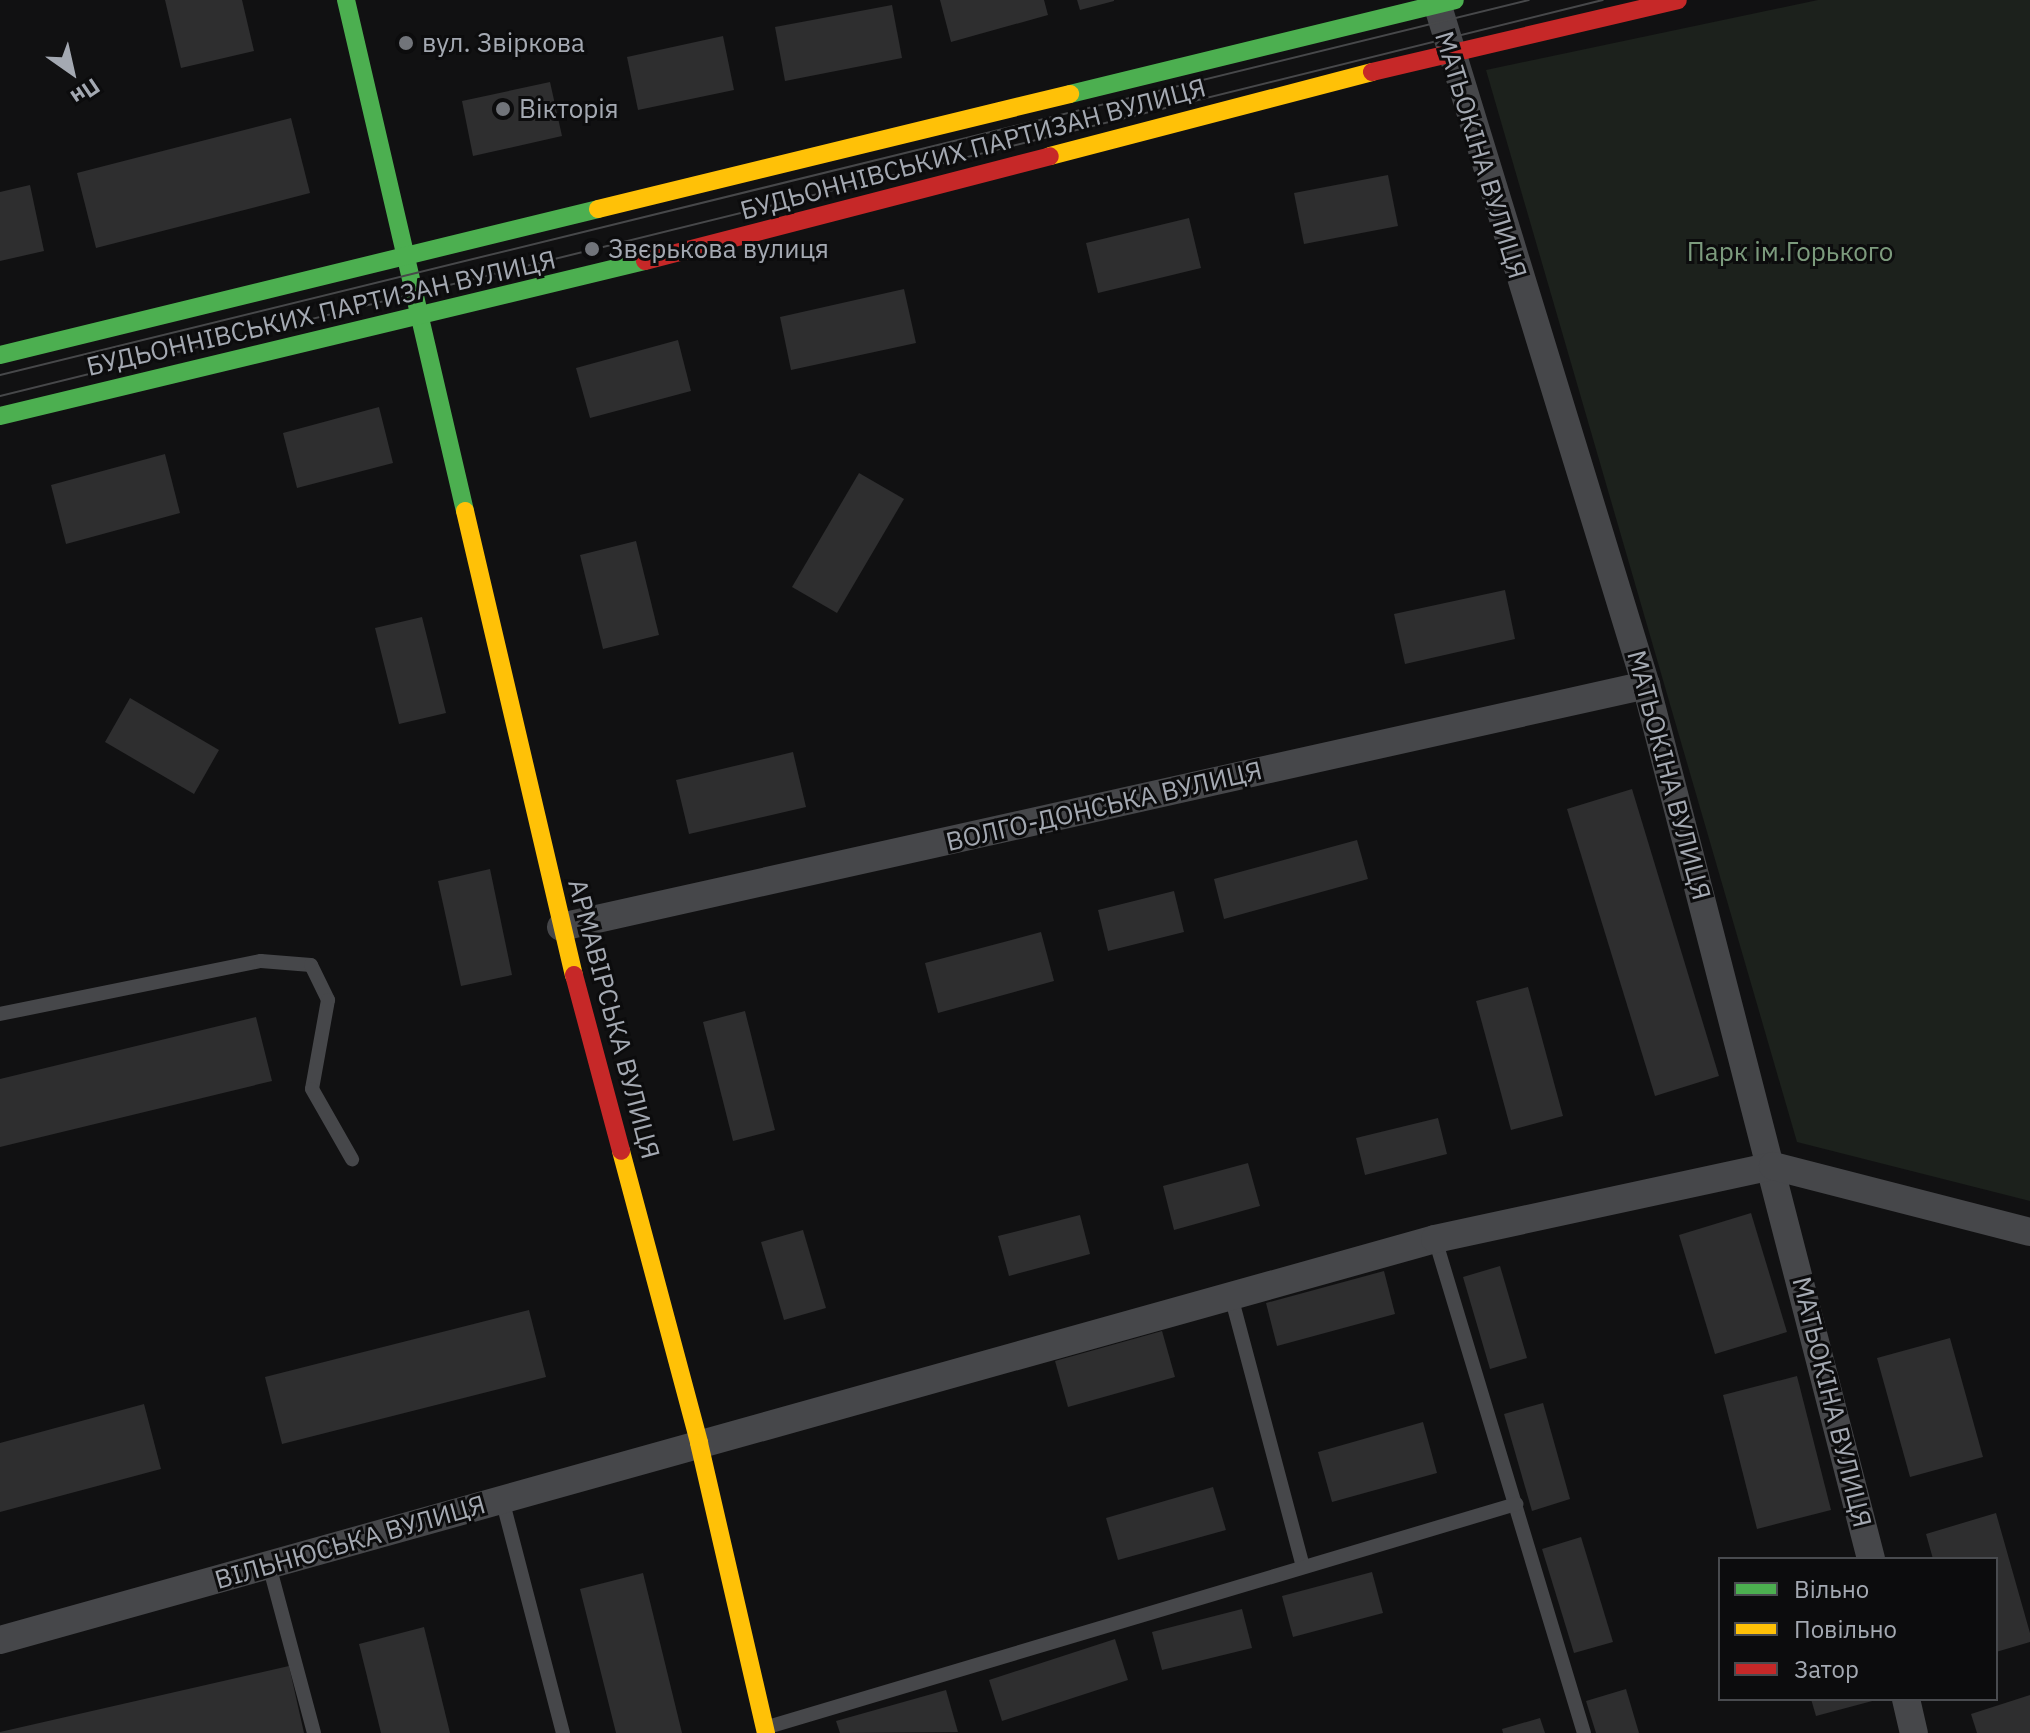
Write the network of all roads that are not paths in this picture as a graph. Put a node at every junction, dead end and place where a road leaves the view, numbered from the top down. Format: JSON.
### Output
{"nodes":[{"id":1,"x":346,"y":0,"type":"edge"},
{"id":2,"x":1678,"y":0,"type":"edge"},
{"id":3,"x":1443,"y":1,"type":"edge"},
{"id":4,"x":1448,"y":52,"type":"junction"},
{"id":5,"x":408,"y":255,"type":"junction"},
{"id":6,"x":423,"y":316,"type":"junction"},
{"id":7,"x":0,"y":355,"type":"edge"},
{"id":8,"x":0,"y":416,"type":"edge"},
{"id":9,"x":1646,"y":685,"type":"junction"},
{"id":10,"x":561,"y":927,"type":"junction"},
{"id":11,"x":0,"y":1014,"type":"edge"},
{"id":12,"x":352,"y":1159,"type":"dead end"},
{"id":13,"x":1773,"y":1166,"type":"junction"},
{"id":14,"x":2030,"y":1232,"type":"edge"},
{"id":15,"x":1435,"y":1239,"type":"junction"},
{"id":16,"x":1231,"y":1296,"type":"junction"},
{"id":17,"x":699,"y":1443,"type":"junction"},
{"id":18,"x":502,"y":1499,"type":"junction"},
{"id":19,"x":1516,"y":1504,"type":"junction"},
{"id":20,"x":1871,"y":1557,"type":"edge"},
{"id":21,"x":269,"y":1565,"type":"junction"},
{"id":22,"x":1303,"y":1567,"type":"junction"},
{"id":23,"x":0,"y":1640,"type":"edge"},
{"id":24,"x":1906,"y":1701,"type":"edge"},
{"id":25,"x":766,"y":1730,"type":"edge"},
{"id":26,"x":314,"y":1733,"type":"edge"},
{"id":27,"x":563,"y":1733,"type":"edge"},
{"id":28,"x":1584,"y":1733,"type":"edge"},
{"id":29,"x":1914,"y":1733,"type":"edge"}],
"edges":[{"from":1,"to":5,"type":"main road"},
{"from":2,"to":4,"type":"main road","name":"БУДЬОННІВСЬКИХ ПАРТИЗАН ВУЛИЦЯ"},
{"from":3,"to":4,"type":"street","name":"МАТЬОКІНА ВУЛИЦЯ"},
{"from":3,"to":5,"type":"main road","name":"БУДЬОННІВСЬКИХ ПАРТИЗАН ВУЛИЦЯ"},
{"from":4,"to":6,"type":"main road","name":"БУДЬОННІВСЬКИХ ПАРТИЗАН ВУЛИЦЯ"},
{"from":4,"to":9,"type":"street","name":"МАТЬОКІНА ВУЛИЦЯ"},
{"from":5,"to":6,"type":"main road"},
{"from":5,"to":7,"type":"main road","name":"БУДЬОННІВСЬКИХ ПАРТИЗАН ВУЛИЦЯ"},
{"from":6,"to":8,"type":"main road","name":"БУДЬОННІВСЬКИХ ПАРТИЗАН ВУЛИЦЯ"},
{"from":6,"to":10,"type":"main road","name":"АРМАВІРСЬКА ВУЛИЦЯ"},
{"from":9,"to":10,"type":"street","name":"ВОЛГО-ДОНСЬКА ВУЛИЦЯ"},
{"from":9,"to":13,"type":"street","name":"МАТЬОКІНА ВУЛИЦЯ"},
{"from":10,"to":17,"type":"main road","name":"АРМАВІРСЬКА ВУЛИЦЯ"},
{"from":11,"to":12,"type":"lane"},
{"from":13,"to":14,"type":"street"},
{"from":13,"to":15,"type":"street"},
{"from":13,"to":20,"type":"street","name":"МАТЬОКІНА ВУЛИЦЯ"},
{"from":15,"to":16,"type":"street"},
{"from":15,"to":19,"type":"lane"},
{"from":16,"to":17,"type":"street"},
{"from":16,"to":22,"type":"lane"},
{"from":17,"to":18,"type":"street","name":"ВІЛЬНЮСЬКА ВУЛИЦЯ"},
{"from":17,"to":25,"type":"main road","name":"АРМАВІРСЬКА ВУЛИЦЯ"},
{"from":18,"to":21,"type":"street","name":"ВІЛЬНЮСЬКА ВУЛИЦЯ"},
{"from":18,"to":27,"type":"lane"},
{"from":19,"to":22,"type":"lane"},
{"from":19,"to":28,"type":"lane"},
{"from":21,"to":23,"type":"street","name":"ВІЛЬНЮСЬКА ВУЛИЦЯ"},
{"from":21,"to":26,"type":"lane"},
{"from":22,"to":25,"type":"lane"},
{"from":24,"to":29,"type":"street"}]}
